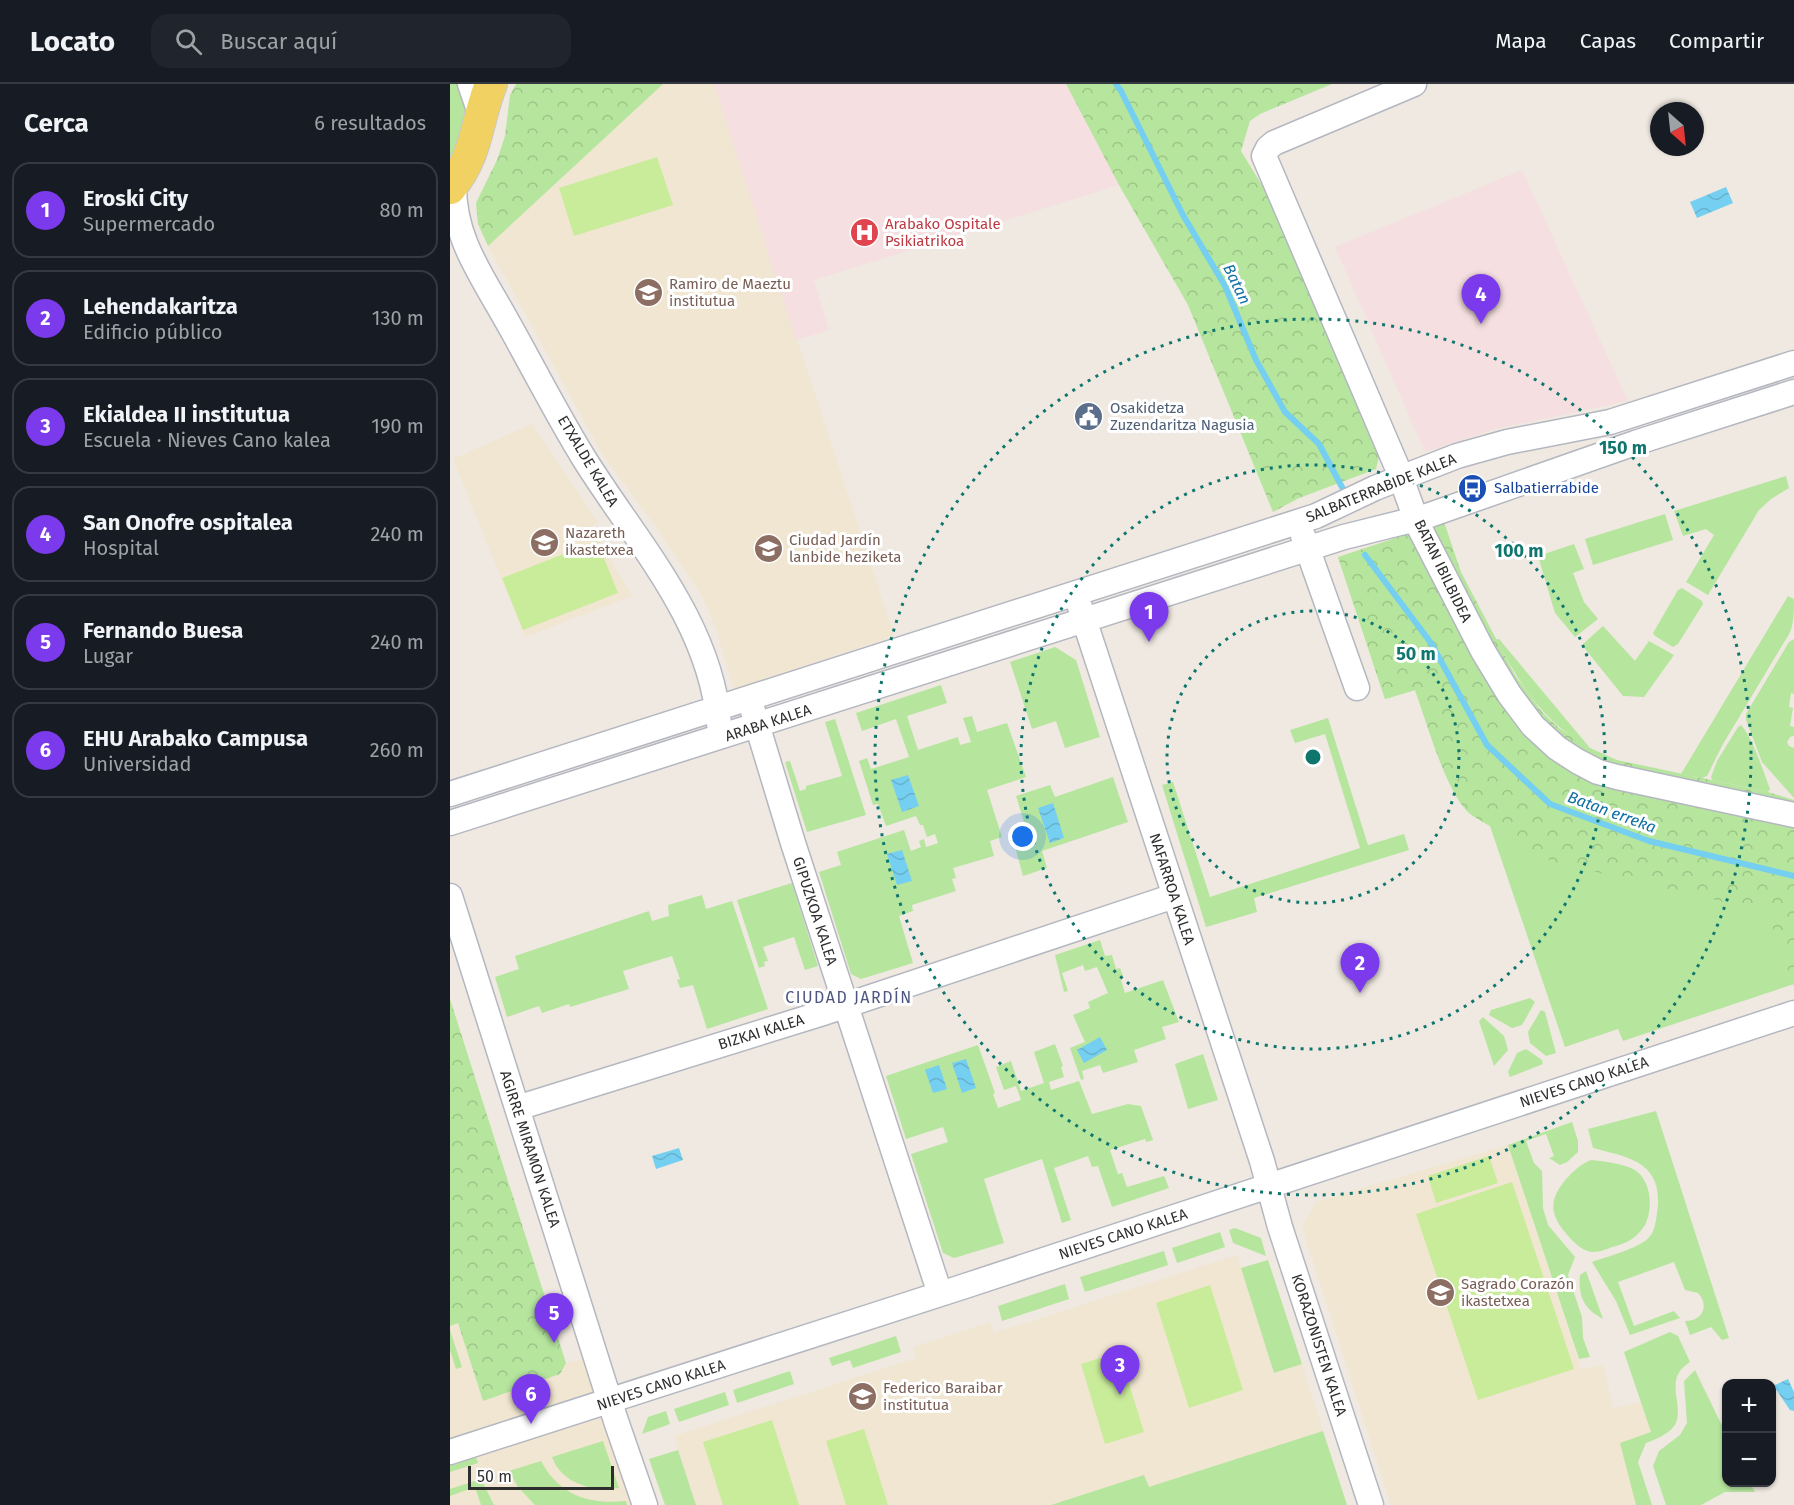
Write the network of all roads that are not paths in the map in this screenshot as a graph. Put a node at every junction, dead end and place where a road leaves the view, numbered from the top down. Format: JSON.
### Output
{"nodes":[{"id":1,"x":470,"y":84,"type":"edge"},
{"id":2,"x":491,"y":84,"type":"edge"},
{"id":3,"x":1414,"y":84,"type":"edge"},
{"id":4,"x":479,"y":123,"type":"junction"},
{"id":5,"x":452,"y":185,"type":"edge"},
{"id":6,"x":1794,"y":363,"type":"edge"},
{"id":7,"x":1794,"y":392,"type":"edge"},
{"id":8,"x":1401,"y":477,"type":"junction"},
{"id":9,"x":1416,"y":519,"type":"junction"},
{"id":10,"x":1305,"y":542,"type":"junction"},
{"id":11,"x":1076,"y":594,"type":"junction"},
{"id":12,"x":1085,"y":621,"type":"junction"},
{"id":13,"x":1356,"y":688,"type":"dead end"},
{"id":14,"x":750,"y":698,"type":"junction"},
{"id":15,"x":717,"y":709,"type":"junction"},
{"id":16,"x":758,"y":726,"type":"junction"},
{"id":17,"x":719,"y":738,"type":"junction"},
{"id":18,"x":450,"y":794,"type":"edge"},
{"id":19,"x":1794,"y":815,"type":"edge"},
{"id":20,"x":450,"y":823,"type":"edge"},
{"id":21,"x":450,"y":896,"type":"edge"},
{"id":22,"x":1174,"y":896,"type":"junction"},
{"id":23,"x":845,"y":1005,"type":"junction"},
{"id":24,"x":1794,"y":1013,"type":"edge"},
{"id":25,"x":517,"y":1108,"type":"junction"},
{"id":26,"x":1269,"y":1185,"type":"junction"},
{"id":27,"x":940,"y":1294,"type":"junction"},
{"id":28,"x":611,"y":1401,"type":"junction"},
{"id":29,"x":450,"y":1452,"type":"edge"},
{"id":30,"x":645,"y":1505,"type":"edge"},
{"id":31,"x":1371,"y":1505,"type":"edge"}],
"edges":[{"from":1,"to":4,"type":"street"},
{"from":2,"to":4,"type":"main road"},
{"from":3,"to":8,"type":"street","name":"BATAN IBILBIDEA"},
{"from":4,"to":5,"type":"main road"},
{"from":5,"to":15,"type":"street","name":"ETXALDE KALEA"},
{"from":6,"to":8,"type":"street","name":"SALBATERRABIDE KALEA"},
{"from":7,"to":9,"type":"street","name":"SALBATERRABIDE KALEA"},
{"from":8,"to":9,"type":"street","name":"BATAN IBILBIDEA"},
{"from":8,"to":11,"type":"street","name":"SALBATERRABIDE KALEA"},
{"from":9,"to":10,"type":"street","name":"SALBATERRABIDE KALEA"},
{"from":9,"to":19,"type":"street","name":"BATAN IBILBIDEA"},
{"from":10,"to":12,"type":"street","name":"SALBATERRABIDE KALEA"},
{"from":10,"to":13,"type":"street"},
{"from":11,"to":12,"type":"street","name":"NAFARROA KALEA"},
{"from":11,"to":14,"type":"street","name":"ARABA KALEA"},
{"from":12,"to":16,"type":"street","name":"ARABA KALEA"},
{"from":12,"to":22,"type":"street","name":"NAFARROA KALEA"},
{"from":14,"to":15,"type":"street","name":"ARABA KALEA"},
{"from":14,"to":16,"type":"street","name":"GIPUZKOA KALEA"},
{"from":15,"to":17,"type":"street","name":"ETXALDE KALEA"},
{"from":15,"to":18,"type":"street","name":"ARABA KALEA"},
{"from":16,"to":17,"type":"street","name":"ARABA KALEA"},
{"from":16,"to":23,"type":"street","name":"GIPUZKOA KALEA"},
{"from":17,"to":20,"type":"street","name":"ARABA KALEA"},
{"from":21,"to":25,"type":"street","name":"AGIRRE MIRAMON KALEA"},
{"from":22,"to":23,"type":"street","name":"BIZKAI KALEA"},
{"from":22,"to":26,"type":"street","name":"NAFARROA KALEA"},
{"from":23,"to":25,"type":"street","name":"BIZKAI KALEA"},
{"from":23,"to":27,"type":"street","name":"GIPUZKOA KALEA"},
{"from":24,"to":26,"type":"street","name":"NIEVES CANO KALEA"},
{"from":25,"to":28,"type":"street","name":"AGIRRE MIRAMON KALEA"},
{"from":26,"to":27,"type":"street","name":"NIEVES CANO KALEA"},
{"from":26,"to":31,"type":"street","name":"KORAZONISTEN KALEA"},
{"from":27,"to":28,"type":"street","name":"NIEVES CANO KALEA"},
{"from":28,"to":29,"type":"street","name":"NIEVES CANO KALEA"},
{"from":28,"to":30,"type":"street","name":"AGIRRE MIRAMON KALEA"}]}
